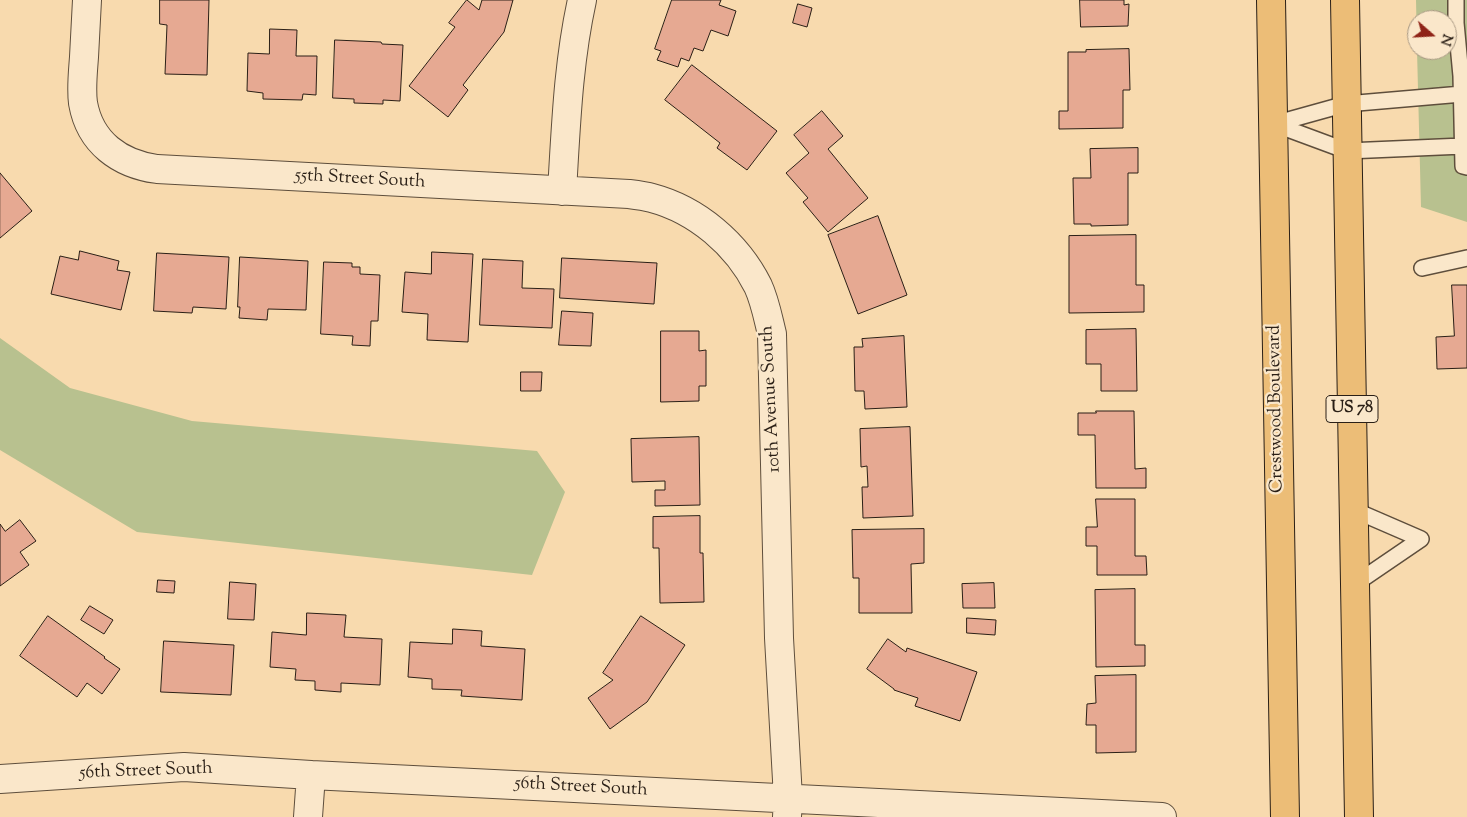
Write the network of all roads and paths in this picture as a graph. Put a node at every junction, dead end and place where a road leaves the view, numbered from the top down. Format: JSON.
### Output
{"nodes":[{"id":1,"x":87,"y":0,"type":"edge"},
{"id":2,"x":582,"y":0,"type":"edge"},
{"id":3,"x":1271,"y":0,"type":"edge"},
{"id":4,"x":1345,"y":0,"type":"edge"},
{"id":5,"x":1456,"y":0,"type":"edge"},
{"id":6,"x":1462,"y":94,"type":"junction"},
{"id":7,"x":1346,"y":104,"type":"junction"},
{"id":8,"x":1274,"y":124,"type":"junction"},
{"id":9,"x":1463,"y":146,"type":"junction"},
{"id":10,"x":1347,"y":151,"type":"junction"},
{"id":11,"x":1467,"y":167,"type":"edge"},
{"id":12,"x":562,"y":191,"type":"junction"},
{"id":13,"x":1467,"y":258,"type":"edge"},
{"id":14,"x":1422,"y":268,"type":"dead end"},
{"id":15,"x":1354,"y":510,"type":"junction"},
{"id":16,"x":1355,"y":584,"type":"junction"},
{"id":17,"x":312,"y":775,"type":"junction"},
{"id":18,"x":0,"y":779,"type":"edge"},
{"id":19,"x":788,"y":808,"type":"edge"},
{"id":20,"x":308,"y":817,"type":"edge"},
{"id":21,"x":1162,"y":817,"type":"edge"},
{"id":22,"x":1284,"y":817,"type":"edge"},
{"id":23,"x":1359,"y":817,"type":"edge"}],
"edges":[{"from":1,"to":12,"type":"street","name":"55th Street South"},
{"from":2,"to":12,"type":"street"},
{"from":3,"to":8,"type":"main road","name":"Crestwood Boulevard"},
{"from":4,"to":7,"type":"main road","number":"US 78"},
{"from":5,"to":6,"type":"lane"},
{"from":6,"to":7,"type":"lane"},
{"from":6,"to":9,"type":"lane"},
{"from":7,"to":8,"type":"lane"},
{"from":7,"to":10,"type":"main road","number":"US 78"},
{"from":8,"to":10,"type":"lane"},
{"from":8,"to":22,"type":"main road","name":"Crestwood Boulevard"},
{"from":9,"to":10,"type":"lane"},
{"from":9,"to":11,"type":"lane"},
{"from":10,"to":15,"type":"main road","number":"US 78"},
{"from":12,"to":19,"type":"street","name":"10th Avenue South"},
{"from":13,"to":14,"type":"lane"},
{"from":15,"to":16,"type":"main road","number":"US 78"},
{"from":15,"to":16,"type":"lane"},
{"from":16,"to":23,"type":"main road","number":"US 78"},
{"from":17,"to":18,"type":"street","name":"56th Street South"},
{"from":17,"to":19,"type":"street","name":"56th Street South"},
{"from":17,"to":20,"type":"street"},
{"from":19,"to":21,"type":"street","name":"56th Street South"}]}
